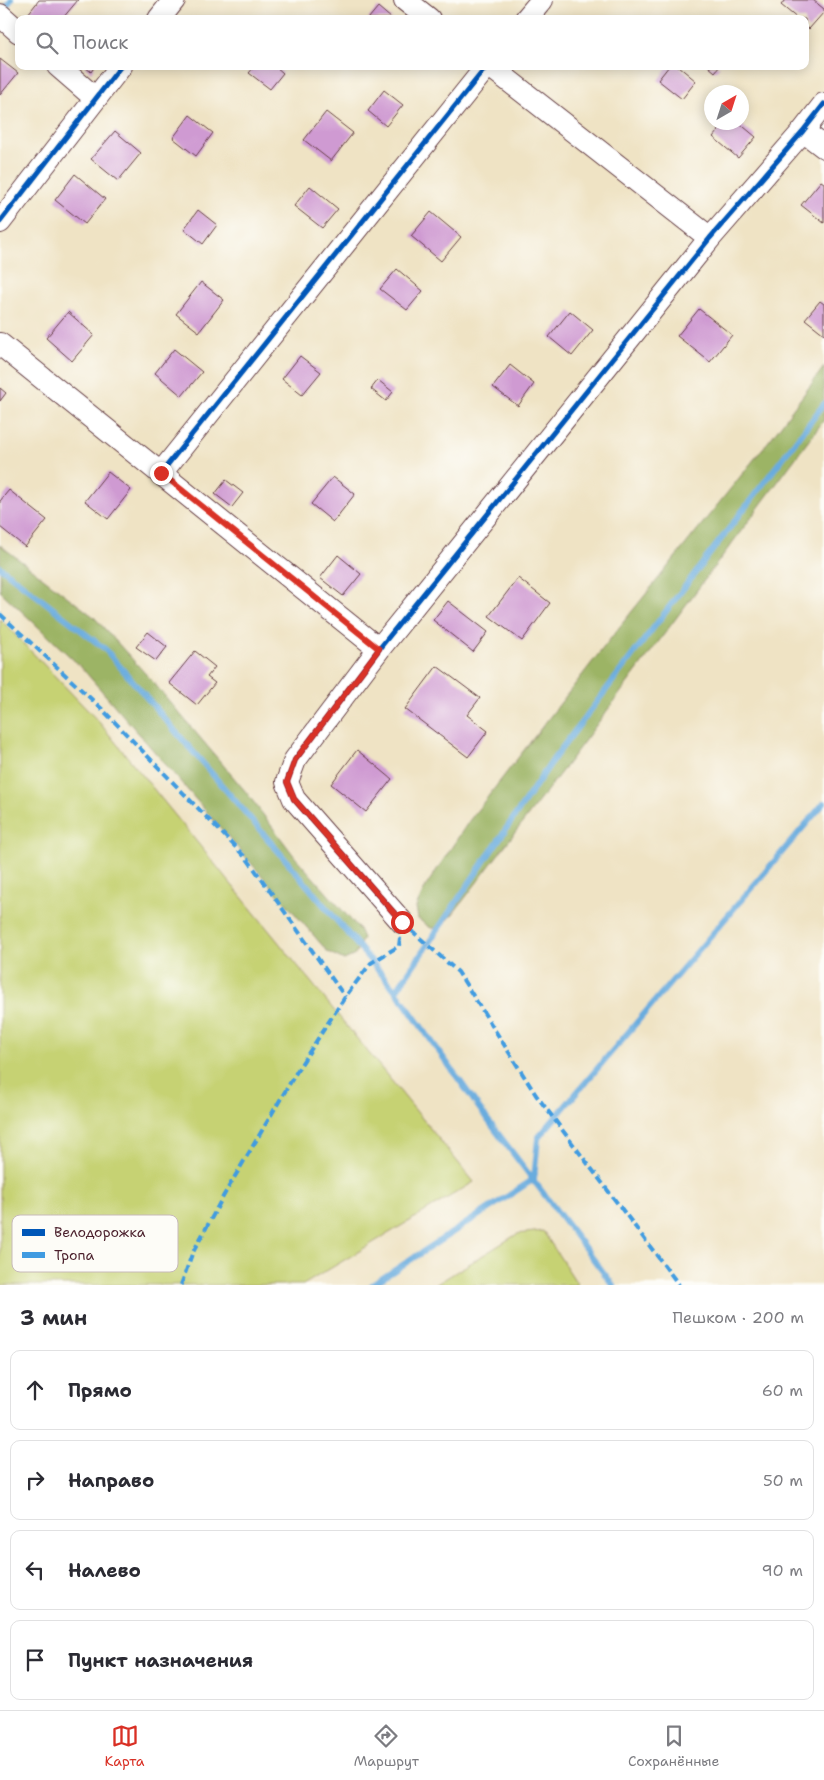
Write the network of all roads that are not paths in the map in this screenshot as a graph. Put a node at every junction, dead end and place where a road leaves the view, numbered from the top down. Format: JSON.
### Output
{"nodes":[{"id":1,"x":174,"y":0,"type":"edge"},
{"id":2,"x":406,"y":0,"type":"edge"},
{"id":3,"x":542,"y":0,"type":"edge"},
{"id":4,"x":0,"y":15,"type":"edge"},
{"id":5,"x":162,"y":15,"type":"edge"},
{"id":6,"x":424,"y":15,"type":"edge"},
{"id":7,"x":529,"y":15,"type":"edge"},
{"id":8,"x":15,"y":28,"type":"edge"},
{"id":9,"x":62,"y":70,"type":"edge"},
{"id":10,"x":118,"y":70,"type":"edge"},
{"id":11,"x":486,"y":70,"type":"edge"},
{"id":12,"x":494,"y":70,"type":"edge"},
{"id":13,"x":94,"y":98,"type":"junction"},
{"id":14,"x":824,"y":104,"type":"edge"},
{"id":15,"x":803,"y":131,"type":"junction"},
{"id":16,"x":824,"y":147,"type":"edge"},
{"id":17,"x":0,"y":222,"type":"edge"},
{"id":18,"x":710,"y":238,"type":"junction"},
{"id":19,"x":0,"y":344,"type":"edge"},
{"id":20,"x":161,"y":473,"type":"junction"},
{"id":21,"x":379,"y":649,"type":"junction"},
{"id":22,"x":402,"y":922,"type":"dead end"}],
"edges":[{"from":1,"to":5,"type":"street"},
{"from":2,"to":6,"type":"street"},
{"from":3,"to":7,"type":"street"},
{"from":4,"to":8,"type":"street"},
{"from":9,"to":13,"type":"street"},
{"from":10,"to":13,"type":"street"},
{"from":11,"to":20,"type":"street"},
{"from":12,"to":18,"type":"street"},
{"from":13,"to":17,"type":"street"},
{"from":14,"to":15,"type":"street"},
{"from":15,"to":16,"type":"street"},
{"from":15,"to":18,"type":"street"},
{"from":18,"to":21,"type":"street"},
{"from":19,"to":20,"type":"street"},
{"from":20,"to":21,"type":"street"},
{"from":21,"to":22,"type":"street"}]}
